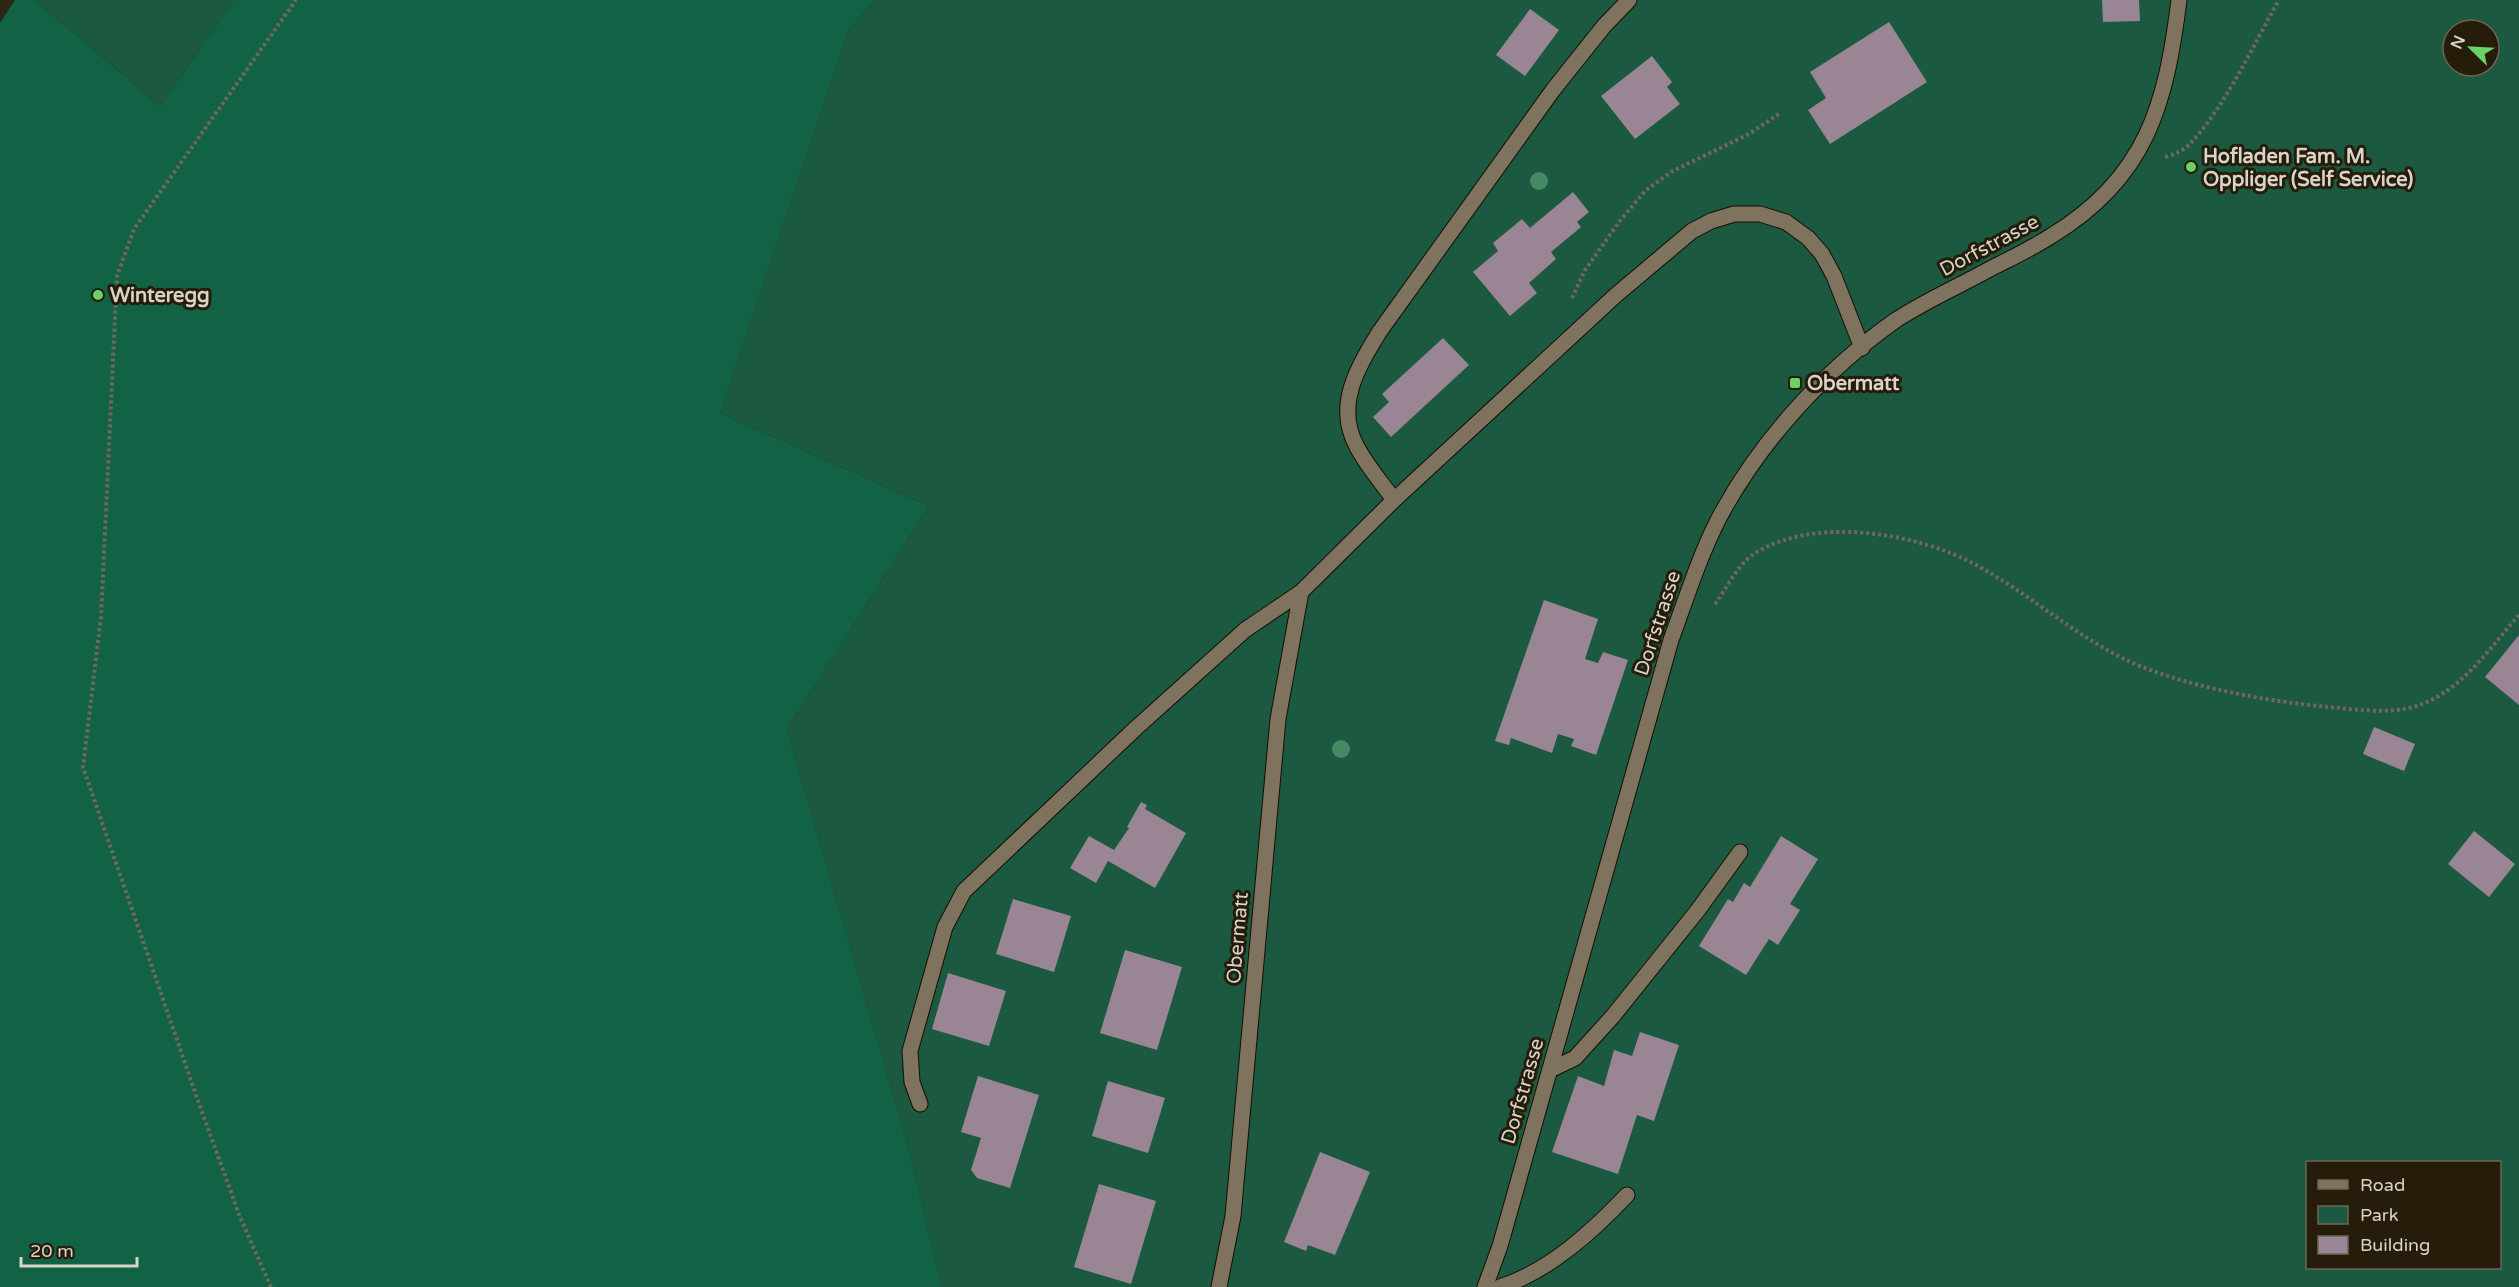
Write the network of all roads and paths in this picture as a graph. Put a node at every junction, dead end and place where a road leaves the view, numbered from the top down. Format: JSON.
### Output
{"nodes":[{"id":1,"x":296,"y":0,"type":"edge"},
{"id":2,"x":1629,"y":0,"type":"edge"},
{"id":3,"x":2179,"y":0,"type":"edge"},
{"id":4,"x":2278,"y":0,"type":"edge"},
{"id":5,"x":1780,"y":113,"type":"dead end"},
{"id":6,"x":2138,"y":153,"type":"junction"},
{"id":7,"x":1573,"y":334,"type":"junction"},
{"id":8,"x":1862,"y":348,"type":"junction"},
{"id":9,"x":1394,"y":500,"type":"junction"},
{"id":10,"x":1301,"y":592,"type":"junction"},
{"id":11,"x":1714,"y":607,"type":"dead end"},
{"id":12,"x":2519,"y":615,"type":"edge"},
{"id":13,"x":1740,"y":852,"type":"dead end"},
{"id":14,"x":1550,"y":1070,"type":"junction"},
{"id":15,"x":920,"y":1104,"type":"dead end"},
{"id":16,"x":1627,"y":1195,"type":"dead end"},
{"id":17,"x":272,"y":1287,"type":"edge"},
{"id":18,"x":1219,"y":1287,"type":"edge"},
{"id":19,"x":1485,"y":1287,"type":"edge"},
{"id":20,"x":1500,"y":1287,"type":"edge"}],
"edges":[{"from":1,"to":17,"type":"path"},
{"from":2,"to":9,"type":"street"},
{"from":3,"to":6,"type":"street","name":"Dorfstrasse"},
{"from":4,"to":6,"type":"path"},
{"from":5,"to":7,"type":"path"},
{"from":6,"to":8,"type":"street","name":"Dorfstrasse"},
{"from":7,"to":8,"type":"street"},
{"from":7,"to":9,"type":"street"},
{"from":8,"to":14,"type":"street","name":"Dorfstrasse"},
{"from":9,"to":10,"type":"street"},
{"from":10,"to":15,"type":"street"},
{"from":10,"to":18,"type":"street","name":"Obermatt"},
{"from":11,"to":12,"type":"path"},
{"from":13,"to":14,"type":"street"},
{"from":14,"to":19,"type":"street","name":"Dorfstrasse"},
{"from":16,"to":20,"type":"street"}]}
